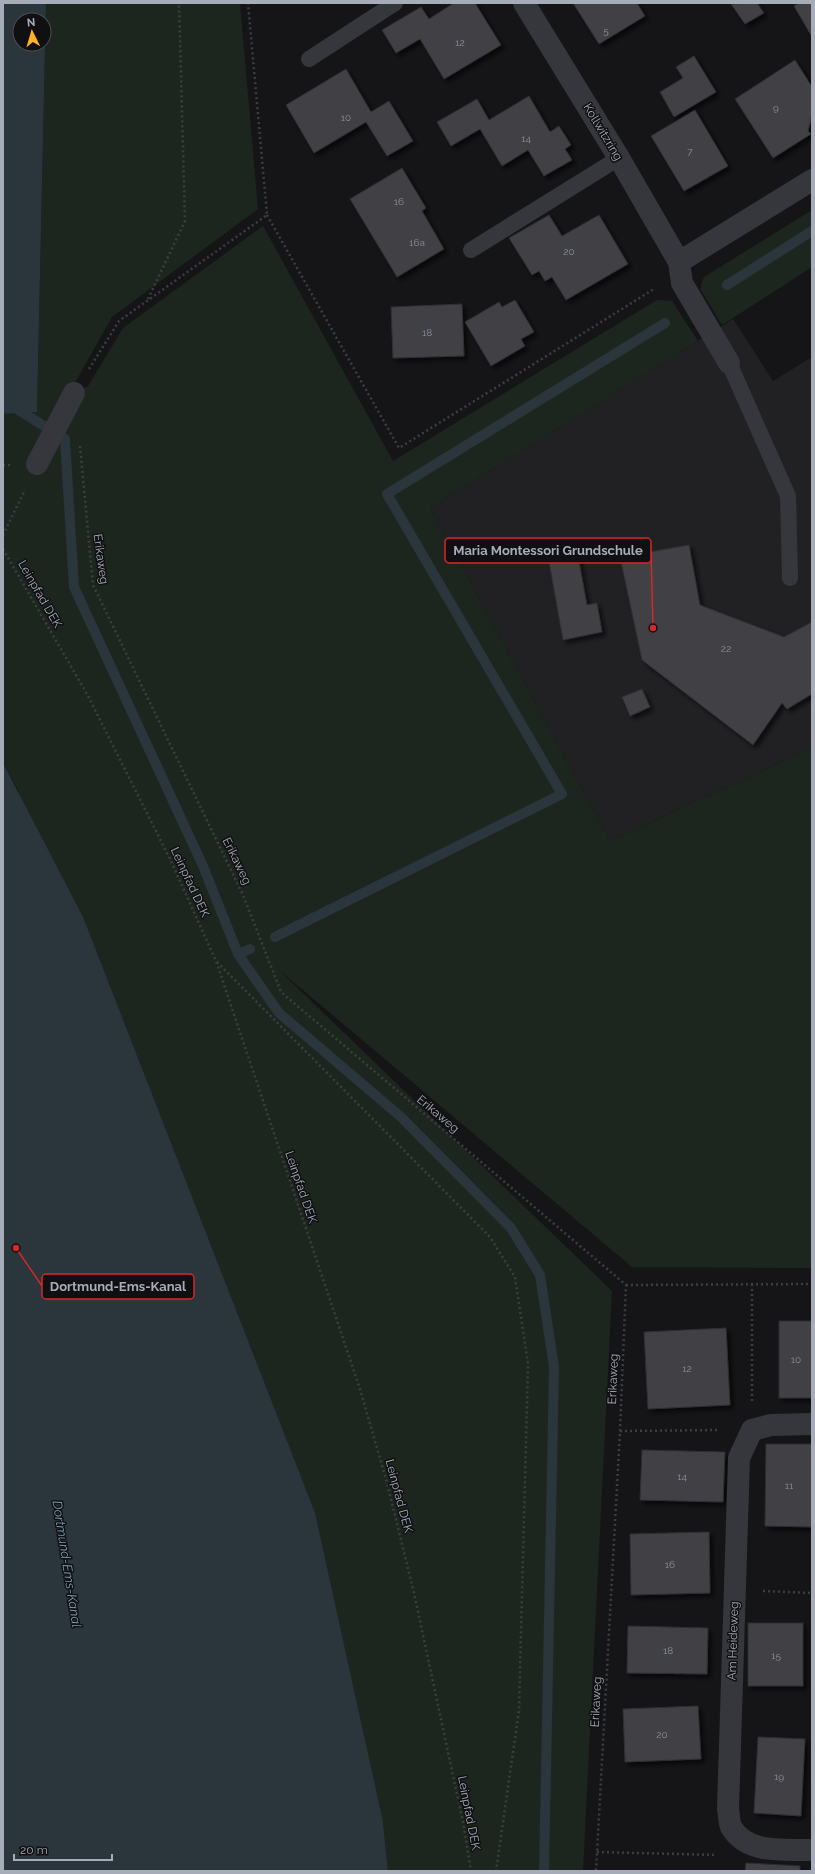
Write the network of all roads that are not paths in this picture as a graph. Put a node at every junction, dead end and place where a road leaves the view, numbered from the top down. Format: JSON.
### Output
{"nodes":[{"id":1,"x":395,"y":3,"type":"edge"},
{"id":2,"x":524,"y":3,"type":"edge"},
{"id":3,"x":309,"y":59,"type":"dead end"},
{"id":4,"x":619,"y":158,"type":"junction"},
{"id":5,"x":812,"y":180,"type":"edge"},
{"id":6,"x":471,"y":250,"type":"dead end"},
{"id":7,"x":679,"y":262,"type":"junction"},
{"id":8,"x":729,"y":363,"type":"joint"},
{"id":9,"x":74,"y":393,"type":"road end"},
{"id":10,"x":37,"y":464,"type":"road end"},
{"id":11,"x":790,"y":578,"type":"dead end"},
{"id":12,"x":812,"y":1424,"type":"edge"},
{"id":13,"x":812,"y":1850,"type":"edge"}],
"edges":[{"from":1,"to":3,"type":"lane"},
{"from":2,"to":4,"type":"street","name":"Kollwitzring"},
{"from":4,"to":6,"type":"lane"},
{"from":4,"to":7,"type":"street","name":"Kollwitzring"},
{"from":5,"to":7,"type":"street"},
{"from":7,"to":8,"type":"street","name":"Kollwitzring"},
{"from":8,"to":11,"type":"lane"},
{"from":9,"to":10,"type":"street"},
{"from":12,"to":13,"type":"street","name":"Am Heideweg"}]}
